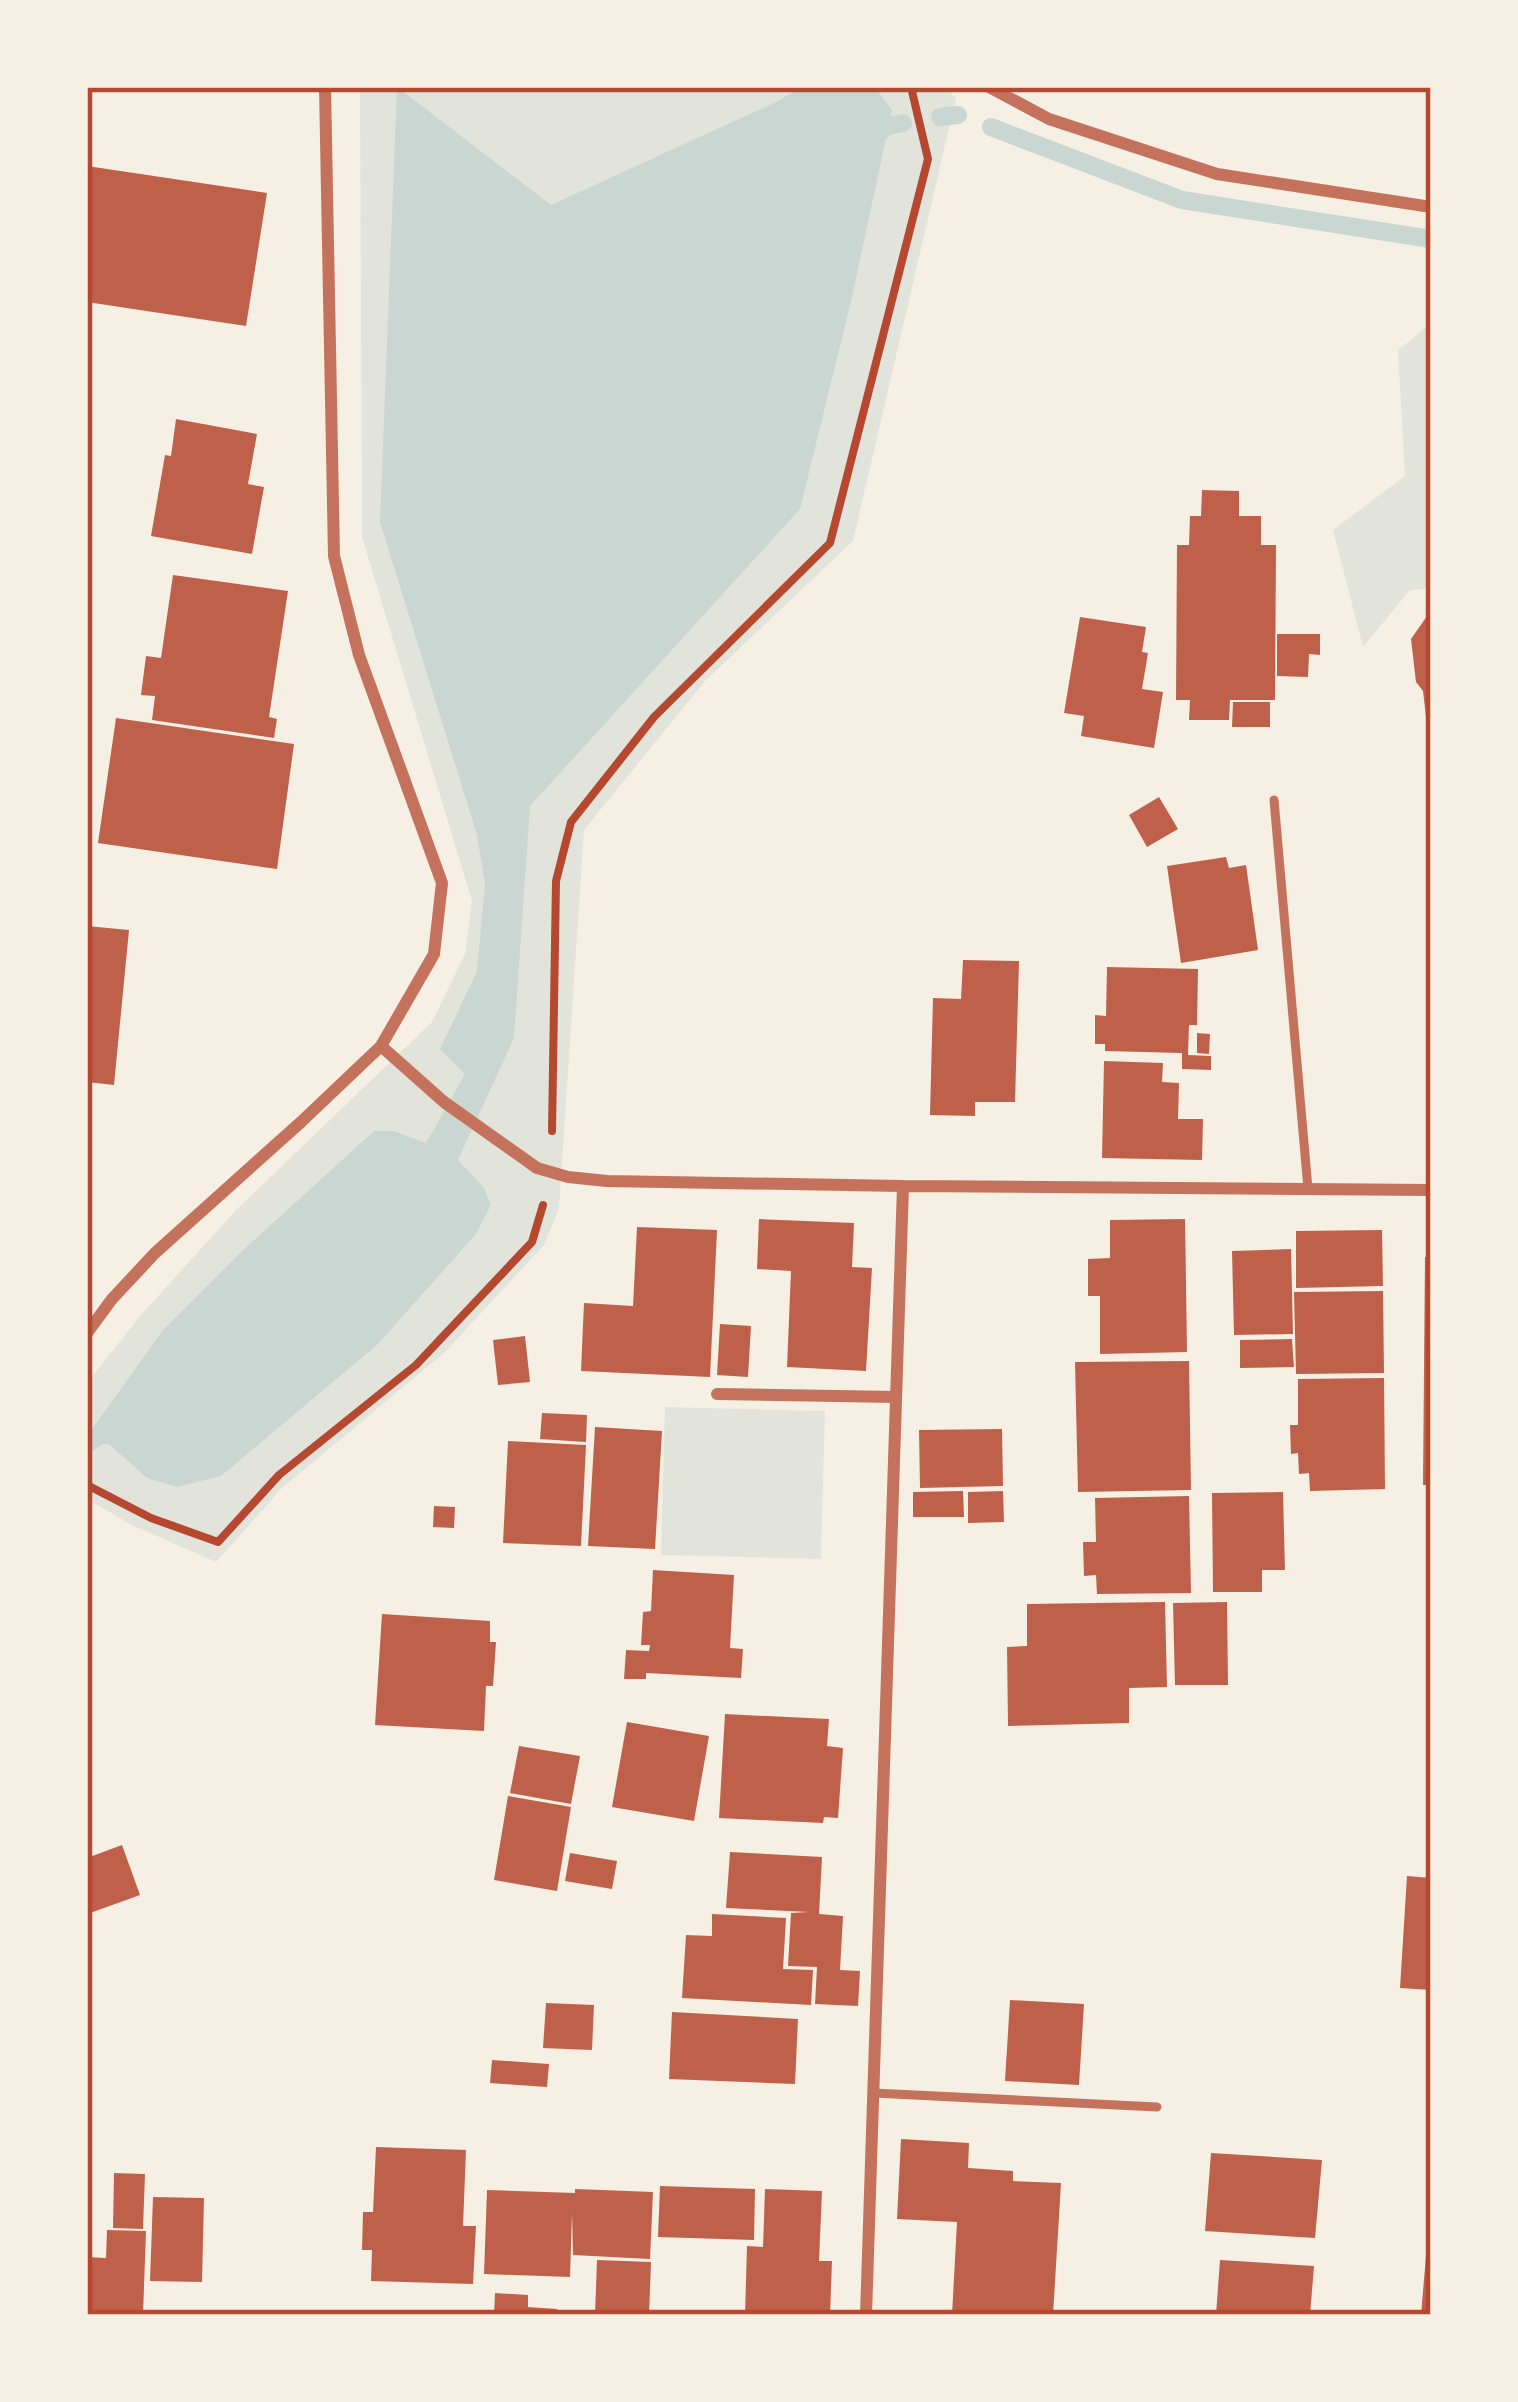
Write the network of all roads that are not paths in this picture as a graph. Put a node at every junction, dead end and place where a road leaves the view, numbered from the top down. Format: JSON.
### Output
{"nodes":[{"id":1,"x":325,"y":87,"type":"edge"},
{"id":2,"x":989,"y":87,"type":"edge"},
{"id":3,"x":1431,"y":207,"type":"edge"},
{"id":4,"x":1274,"y":800,"type":"dead end"},
{"id":5,"x":381,"y":1046,"type":"junction"},
{"id":6,"x":903,"y":1186,"type":"junction"},
{"id":7,"x":1308,"y":1189,"type":"junction"},
{"id":8,"x":1431,"y":1190,"type":"edge"},
{"id":9,"x":87,"y":1333,"type":"edge"},
{"id":10,"x":717,"y":1394,"type":"dead end"},
{"id":11,"x":896,"y":1397,"type":"junction"},
{"id":12,"x":874,"y":2093,"type":"junction"},
{"id":13,"x":1157,"y":2107,"type":"dead end"},
{"id":14,"x":866,"y":2315,"type":"edge"}],
"edges":[{"from":1,"to":5,"type":"street"},
{"from":2,"to":3,"type":"street"},
{"from":4,"to":7,"type":"lane"},
{"from":5,"to":6,"type":"street"},
{"from":5,"to":9,"type":"street"},
{"from":6,"to":7,"type":"street"},
{"from":6,"to":11,"type":"street"},
{"from":7,"to":8,"type":"street"},
{"from":10,"to":11,"type":"street"},
{"from":11,"to":12,"type":"street"},
{"from":12,"to":13,"type":"lane"},
{"from":12,"to":14,"type":"street"}]}
